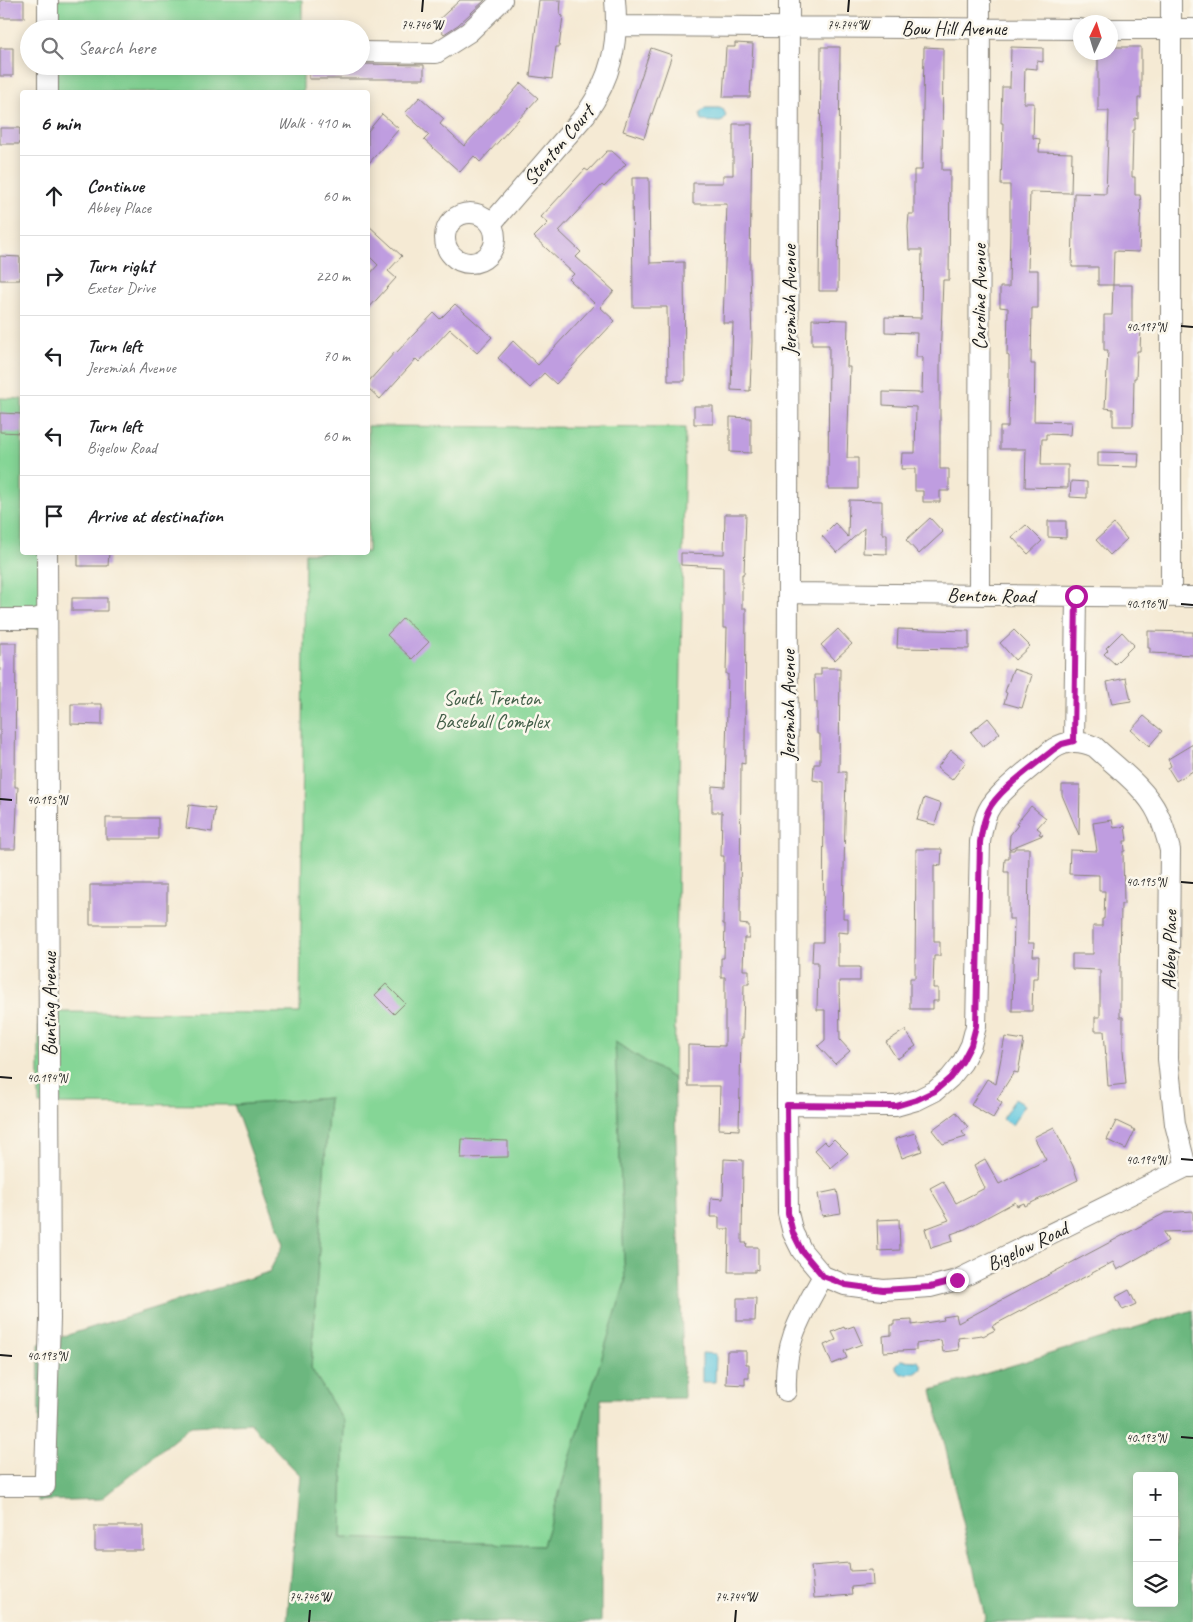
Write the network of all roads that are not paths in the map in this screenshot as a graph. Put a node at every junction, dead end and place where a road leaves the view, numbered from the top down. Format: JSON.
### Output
{"nodes":[{"id":1,"x":48,"y":0,"type":"edge"},
{"id":2,"x":502,"y":0,"type":"edge"},
{"id":3,"x":615,"y":0,"type":"edge"},
{"id":4,"x":789,"y":0,"type":"edge"},
{"id":5,"x":980,"y":0,"type":"edge"},
{"id":6,"x":1171,"y":0,"type":"edge"},
{"id":7,"x":48,"y":20,"type":"edge"},
{"id":8,"x":616,"y":26,"type":"junction"},
{"id":9,"x":789,"y":27,"type":"junction"},
{"id":10,"x":980,"y":28,"type":"junction"},
{"id":11,"x":1073,"y":28,"type":"edge"},
{"id":12,"x":1118,"y":29,"type":"edge"},
{"id":13,"x":1171,"y":29,"type":"junction"},
{"id":14,"x":1193,"y":29,"type":"edge"},
{"id":15,"x":370,"y":52,"type":"edge"},
{"id":16,"x":48,"y":75,"type":"edge"},
{"id":17,"x":48,"y":90,"type":"edge"},
{"id":18,"x":491,"y":224,"type":"dead end"},
{"id":19,"x":47,"y":555,"type":"edge"},
{"id":20,"x":788,"y":593,"type":"junction"},
{"id":21,"x":979,"y":595,"type":"junction"},
{"id":22,"x":1076,"y":596,"type":"junction"},
{"id":23,"x":1171,"y":596,"type":"junction"},
{"id":24,"x":1193,"y":597,"type":"edge"},
{"id":25,"x":47,"y":615,"type":"junction"},
{"id":26,"x":0,"y":619,"type":"edge"},
{"id":27,"x":1074,"y":741,"type":"junction"},
{"id":28,"x":787,"y":1105,"type":"junction"},
{"id":29,"x":1190,"y":1167,"type":"edge"},
{"id":30,"x":823,"y":1276,"type":"junction"},
{"id":31,"x":786,"y":1391,"type":"dead end"},
{"id":32,"x":0,"y":1486,"type":"edge"}],
"edges":[{"from":1,"to":7,"type":"street"},
{"from":2,"to":15,"type":"street"},
{"from":3,"to":8,"type":"street","name":"Stenton Court"},
{"from":4,"to":9,"type":"street","name":"Jeremiah Avenue"},
{"from":5,"to":10,"type":"street","name":"Caroline Avenue"},
{"from":6,"to":13,"type":"street"},
{"from":8,"to":9,"type":"street","name":"Bow Hill Avenue"},
{"from":8,"to":18,"type":"street","name":"Stenton Court"},
{"from":9,"to":10,"type":"street","name":"Bow Hill Avenue"},
{"from":9,"to":20,"type":"street","name":"Jeremiah Avenue"},
{"from":10,"to":11,"type":"street","name":"Bow Hill Avenue"},
{"from":10,"to":21,"type":"street","name":"Caroline Avenue"},
{"from":12,"to":13,"type":"street"},
{"from":13,"to":14,"type":"street"},
{"from":13,"to":23,"type":"street"},
{"from":16,"to":17,"type":"street"},
{"from":19,"to":25,"type":"street","name":"Bunting Avenue"},
{"from":20,"to":21,"type":"street","name":"Benton Road"},
{"from":20,"to":28,"type":"street","name":"Jeremiah Avenue"},
{"from":21,"to":22,"type":"street","name":"Benton Road"},
{"from":22,"to":23,"type":"street","name":"Benton Road"},
{"from":22,"to":27,"type":"street"},
{"from":23,"to":24,"type":"street","name":"Benton Road"},
{"from":25,"to":26,"type":"street"},
{"from":25,"to":32,"type":"street","name":"Bunting Avenue"},
{"from":27,"to":28,"type":"street"},
{"from":27,"to":29,"type":"street","name":"Abbey Place"},
{"from":28,"to":30,"type":"street","name":"Jeremiah Avenue"},
{"from":29,"to":30,"type":"street","name":"Bigelow Road"},
{"from":30,"to":31,"type":"street"}]}
